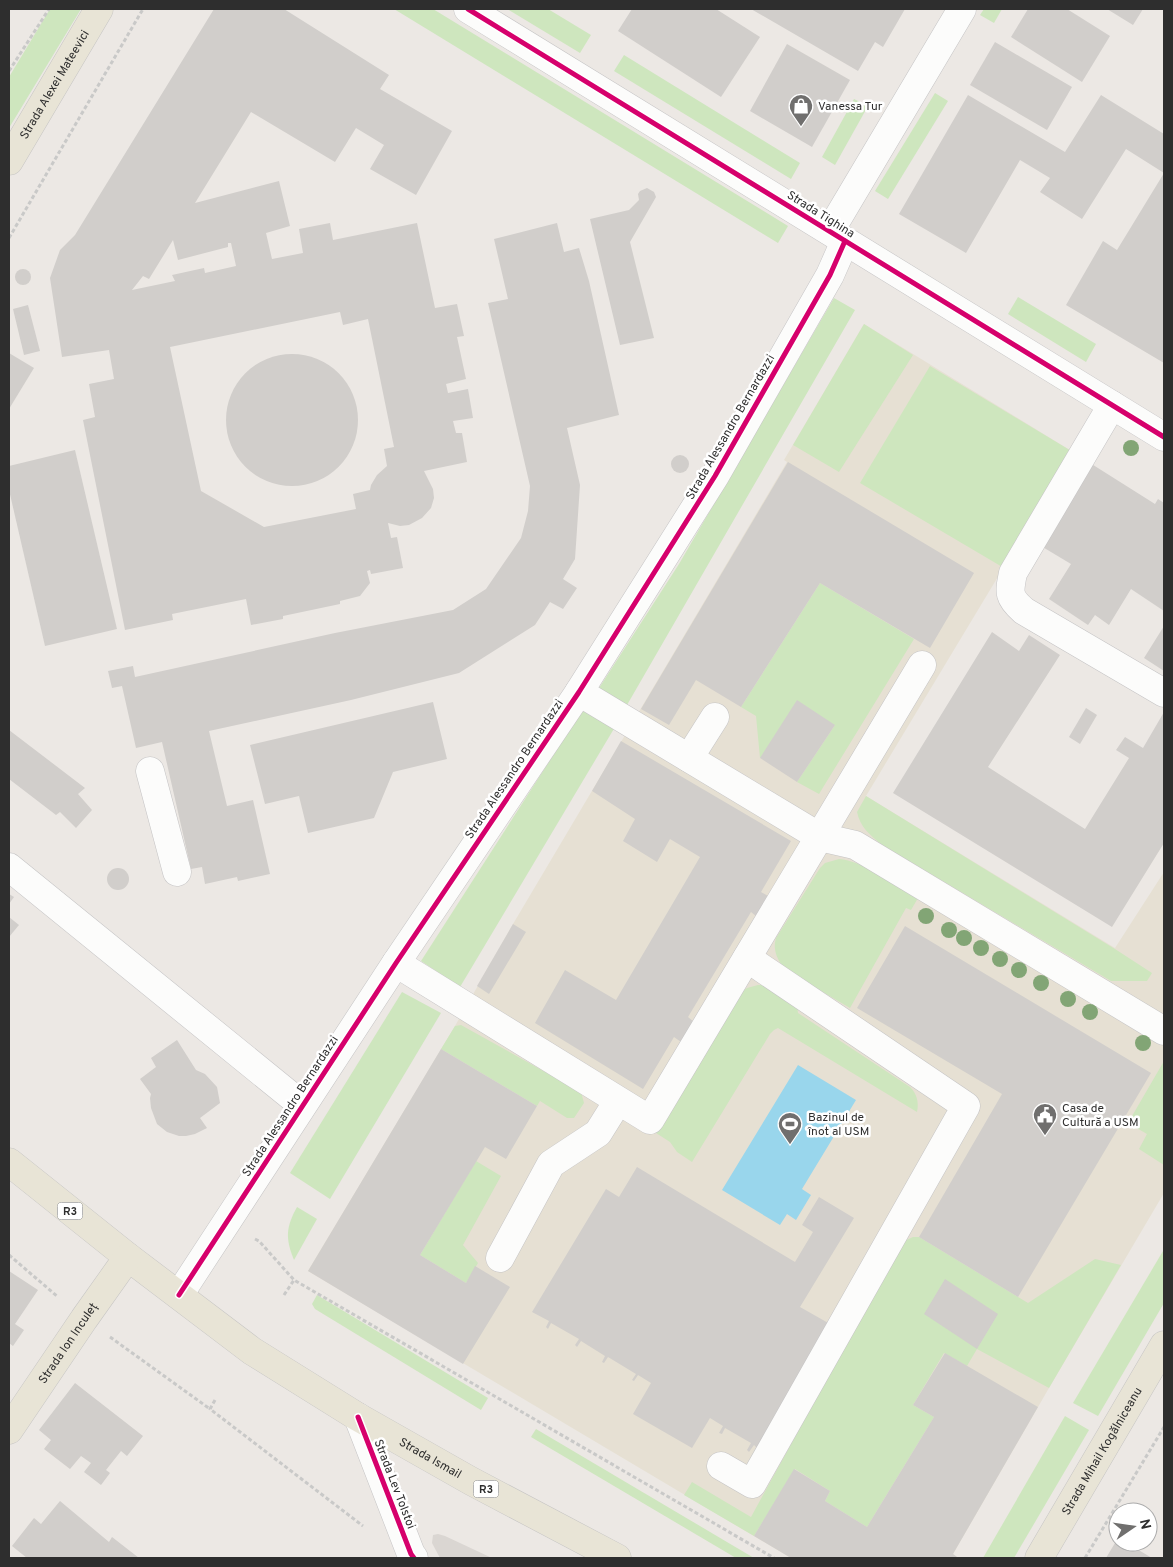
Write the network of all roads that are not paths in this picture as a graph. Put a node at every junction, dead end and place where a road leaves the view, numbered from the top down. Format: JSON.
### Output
{"nodes":[{"id":1,"x":99,"y":9,"type":"edge"},
{"id":2,"x":468,"y":9,"type":"edge"},
{"id":3,"x":962,"y":9,"type":"edge"},
{"id":4,"x":9,"y":161,"type":"edge"},
{"id":5,"x":837,"y":236,"type":"junction"},
{"id":6,"x":1112,"y":405,"type":"junction"},
{"id":7,"x":1164,"y":436,"type":"edge"},
{"id":8,"x":922,"y":665,"type":"dead end"},
{"id":9,"x":578,"y":692,"type":"junction"},
{"id":10,"x":1164,"y":693,"type":"edge"},
{"id":11,"x":715,"y":717,"type":"dead end"},
{"id":12,"x":689,"y":758,"type":"junction"},
{"id":13,"x":150,"y":772,"type":"dead end"},
{"id":14,"x":820,"y":837,"type":"junction"},
{"id":15,"x":9,"y":868,"type":"edge"},
{"id":16,"x":176,"y":872,"type":"dead end"},
{"id":17,"x":747,"y":958,"type":"junction"},
{"id":18,"x":396,"y":963,"type":"junction"},
{"id":19,"x":1164,"y":1031,"type":"edge"},
{"id":20,"x":618,"y":1100,"type":"junction"},
{"id":21,"x":302,"y":1105,"type":"junction"},
{"id":22,"x":9,"y":1162,"type":"edge"},
{"id":23,"x":128,"y":1258,"type":"junction"},
{"id":24,"x":500,"y":1258,"type":"dead end"},
{"id":25,"x":179,"y":1295,"type":"junction"},
{"id":26,"x":1164,"y":1345,"type":"edge"},
{"id":27,"x":358,"y":1417,"type":"junction"},
{"id":28,"x":9,"y":1430,"type":"edge"},
{"id":29,"x":721,"y":1466,"type":"dead end"},
{"id":30,"x":411,"y":1557,"type":"edge"},
{"id":31,"x":616,"y":1558,"type":"edge"},
{"id":32,"x":1039,"y":1558,"type":"edge"}],
"edges":[{"from":1,"to":4,"type":"main road","name":"Strada Alexei Mateevici"},
{"from":2,"to":5,"type":"street","name":"Strada Tighina"},
{"from":3,"to":5,"type":"street","name":"Strada Alessandro Bernardazzi"},
{"from":5,"to":6,"type":"street","name":"Strada Tighina"},
{"from":5,"to":9,"type":"street","name":"Strada Alessandro Bernardazzi"},
{"from":6,"to":7,"type":"street","name":"Strada Tighina"},
{"from":6,"to":10,"type":"street"},
{"from":8,"to":14,"type":"street"},
{"from":9,"to":12,"type":"street"},
{"from":9,"to":18,"type":"street","name":"Strada Alessandro Bernardazzi"},
{"from":11,"to":12,"type":"street"},
{"from":12,"to":14,"type":"street"},
{"from":13,"to":16,"type":"street"},
{"from":14,"to":17,"type":"street"},
{"from":14,"to":19,"type":"street"},
{"from":15,"to":21,"type":"street"},
{"from":17,"to":20,"type":"street"},
{"from":17,"to":29,"type":"street"},
{"from":18,"to":20,"type":"street"},
{"from":18,"to":21,"type":"street","name":"Strada Alessandro Bernardazzi"},
{"from":20,"to":24,"type":"street"},
{"from":21,"to":25,"type":"street","name":"Strada Alessandro Bernardazzi"},
{"from":22,"to":23,"type":"main road","number":"R3"},
{"from":23,"to":25,"type":"main road","number":"R3"},
{"from":23,"to":28,"type":"main road","name":"Strada Ion Inculeț"},
{"from":25,"to":27,"type":"main road","name":"Strada Ismail","number":"R3"},
{"from":26,"to":32,"type":"main road","name":"Strada Mihail Kogălniceanu"},
{"from":27,"to":30,"type":"street","name":"Strada Lev Tolstoi"},
{"from":27,"to":31,"type":"main road","name":"Strada Ismail","number":"R3"}]}
